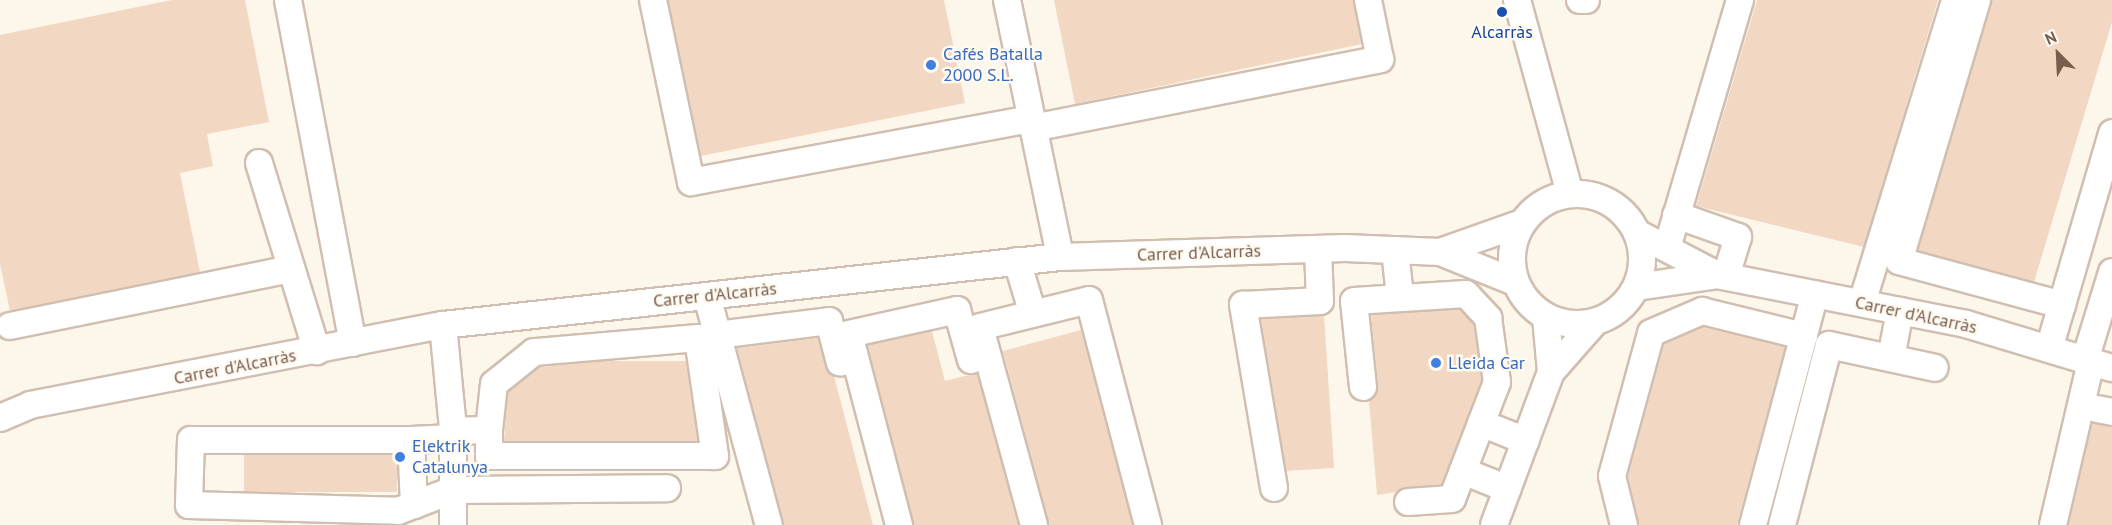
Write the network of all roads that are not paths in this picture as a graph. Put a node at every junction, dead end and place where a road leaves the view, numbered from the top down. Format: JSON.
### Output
{"nodes":[{"id":1,"x":288,"y":0,"type":"edge"},
{"id":2,"x":653,"y":0,"type":"edge"},
{"id":3,"x":1007,"y":0,"type":"edge"},
{"id":4,"x":1368,"y":0,"type":"edge"},
{"id":5,"x":1517,"y":0,"type":"edge"},
{"id":6,"x":1581,"y":0,"type":"edge"},
{"id":7,"x":1587,"y":0,"type":"edge"},
{"id":8,"x":1740,"y":0,"type":"edge"},
{"id":9,"x":1955,"y":0,"type":"edge"},
{"id":10,"x":1977,"y":0,"type":"edge"},
{"id":11,"x":1032,"y":124,"type":"junction"},
{"id":12,"x":2112,"y":133,"type":"edge"},
{"id":13,"x":259,"y":163,"type":"dead end"},
{"id":14,"x":1570,"y":194,"type":"junction"},
{"id":15,"x":1676,"y":215,"type":"junction"},
{"id":16,"x":1522,"y":223,"type":"junction"},
{"id":17,"x":1637,"y":233,"type":"junction"},
{"id":18,"x":1666,"y":248,"type":"junction"},
{"id":19,"x":1318,"y":249,"type":"junction"},
{"id":20,"x":1395,"y":250,"type":"junction"},
{"id":21,"x":1440,"y":252,"type":"junction"},
{"id":22,"x":1060,"y":257,"type":"junction"},
{"id":23,"x":1017,"y":261,"type":"junction"},
{"id":24,"x":290,"y":269,"type":"junction"},
{"id":25,"x":925,"y":272,"type":"junction"},
{"id":26,"x":2112,"y":272,"type":"edge"},
{"id":27,"x":1722,"y":275,"type":"junction"},
{"id":28,"x":1515,"y":282,"type":"junction"},
{"id":29,"x":1631,"y":294,"type":"junction"},
{"id":30,"x":1815,"y":294,"type":"junction"},
{"id":31,"x":707,"y":296,"type":"junction"},
{"id":32,"x":1400,"y":297,"type":"junction"},
{"id":33,"x":1862,"y":303,"type":"junction"},
{"id":34,"x":2062,"y":305,"type":"junction"},
{"id":35,"x":1900,"y":311,"type":"junction"},
{"id":36,"x":1033,"y":314,"type":"junction"},
{"id":37,"x":937,"y":315,"type":"junction"},
{"id":38,"x":1546,"y":317,"type":"junction"},
{"id":39,"x":1595,"y":322,"type":"junction"},
{"id":40,"x":443,"y":325,"type":"junction"},
{"id":41,"x":10,"y":326,"type":"dead end"},
{"id":42,"x":1651,"y":333,"type":"junction"},
{"id":43,"x":717,"y":335,"type":"junction"},
{"id":44,"x":1804,"y":336,"type":"junction"},
{"id":45,"x":353,"y":343,"type":"junction"},
{"id":46,"x":2049,"y":349,"type":"junction"},
{"id":47,"x":317,"y":351,"type":"junction"},
{"id":48,"x":1891,"y":358,"type":"junction"},
{"id":49,"x":2096,"y":364,"type":"edge"},
{"id":50,"x":1935,"y":368,"type":"dead end"},
{"id":51,"x":1551,"y":372,"type":"junction"},
{"id":52,"x":1363,"y":387,"type":"dead end"},
{"id":53,"x":0,"y":418,"type":"edge"},
{"id":54,"x":1481,"y":423,"type":"junction"},
{"id":55,"x":489,"y":430,"type":"junction"},
{"id":56,"x":453,"y":434,"type":"junction"},
{"id":57,"x":411,"y":440,"type":"junction"},
{"id":58,"x":1526,"y":441,"type":"junction"},
{"id":59,"x":1462,"y":471,"type":"junction"},
{"id":60,"x":667,"y":488,"type":"dead end"},
{"id":61,"x":1274,"y":488,"type":"dead end"},
{"id":62,"x":1508,"y":489,"type":"junction"},
{"id":63,"x":453,"y":490,"type":"junction"},
{"id":64,"x":1408,"y":502,"type":"dead end"},
{"id":65,"x":414,"y":505,"type":"junction"},
{"id":66,"x":453,"y":525,"type":"edge"},
{"id":67,"x":769,"y":525,"type":"edge"},
{"id":68,"x":882,"y":525,"type":"edge"},
{"id":69,"x":899,"y":525,"type":"edge"},
{"id":70,"x":1016,"y":525,"type":"edge"},
{"id":71,"x":1034,"y":525,"type":"edge"},
{"id":72,"x":1148,"y":525,"type":"edge"},
{"id":73,"x":1494,"y":525,"type":"edge"},
{"id":74,"x":1624,"y":525,"type":"edge"},
{"id":75,"x":1753,"y":525,"type":"edge"},
{"id":76,"x":1782,"y":525,"type":"edge"},
{"id":77,"x":2053,"y":525,"type":"edge"}],
"edges":[{"from":1,"to":45,"type":"street"},
{"from":2,"to":11,"type":"street"},
{"from":3,"to":11,"type":"street"},
{"from":4,"to":11,"type":"street"},
{"from":5,"to":14,"type":"street"},
{"from":6,"to":7,"type":"street"},
{"from":8,"to":15,"type":"street"},
{"from":9,"to":33,"type":"street"},
{"from":10,"to":34,"type":"street"},
{"from":11,"to":22,"type":"street"},
{"from":12,"to":34,"type":"street"},
{"from":13,"to":24,"type":"street"},
{"from":14,"to":16,"type":"street"},
{"from":14,"to":17,"type":"street"},
{"from":15,"to":18,"type":"street"},
{"from":15,"to":27,"type":"street"},
{"from":16,"to":21,"type":"street","name":"Carrer d'Alcarràs"},
{"from":16,"to":28,"type":"street"},
{"from":17,"to":18,"type":"street","name":"Carrer d'Alcarràs"},
{"from":17,"to":29,"type":"street"},
{"from":18,"to":27,"type":"street","name":"Carrer d'Alcarràs"},
{"from":19,"to":20,"type":"street","name":"Carrer d'Alcarràs"},
{"from":19,"to":22,"type":"street","name":"Carrer d'Alcarràs"},
{"from":19,"to":61,"type":"street"},
{"from":20,"to":21,"type":"street","name":"Carrer d'Alcarràs"},
{"from":20,"to":32,"type":"street"},
{"from":21,"to":28,"type":"street","name":"Carrer d'Alcarràs"},
{"from":22,"to":23,"type":"street","name":"Carrer d'Alcarràs"},
{"from":23,"to":25,"type":"street","name":"Carrer d'Alcarràs"},
{"from":23,"to":36,"type":"street"},
{"from":24,"to":41,"type":"street"},
{"from":24,"to":47,"type":"street"},
{"from":25,"to":31,"type":"street","name":"Carrer d'Alcarràs"},
{"from":25,"to":37,"type":"street"},
{"from":26,"to":49,"type":"street"},
{"from":27,"to":29,"type":"street","name":"Carrer d'Alcarràs"},
{"from":27,"to":30,"type":"street","name":"Carrer d'Alcarràs"},
{"from":28,"to":38,"type":"street"},
{"from":29,"to":39,"type":"street"},
{"from":29,"to":42,"type":"street"},
{"from":30,"to":33,"type":"street","name":"Carrer d'Alcarràs"},
{"from":30,"to":44,"type":"street"},
{"from":31,"to":40,"type":"street","name":"Carrer d'Alcarràs"},
{"from":31,"to":43,"type":"street"},
{"from":32,"to":52,"type":"street"},
{"from":32,"to":54,"type":"street"},
{"from":33,"to":35,"type":"street","name":"Carrer d'Alcarràs"},
{"from":34,"to":46,"type":"street"},
{"from":35,"to":46,"type":"street","name":"Carrer d'Alcarràs"},
{"from":35,"to":48,"type":"street"},
{"from":36,"to":71,"type":"street"},
{"from":36,"to":72,"type":"street"},
{"from":37,"to":69,"type":"street"},
{"from":37,"to":70,"type":"street"},
{"from":38,"to":39,"type":"street"},
{"from":38,"to":51,"type":"street"},
{"from":39,"to":51,"type":"street"},
{"from":40,"to":45,"type":"street","name":"Carrer d'Alcarràs"},
{"from":40,"to":56,"type":"street"},
{"from":42,"to":44,"type":"street"},
{"from":42,"to":74,"type":"street"},
{"from":43,"to":67,"type":"street"},
{"from":43,"to":68,"type":"street"},
{"from":44,"to":75,"type":"street"},
{"from":45,"to":47,"type":"street","name":"Carrer d'Alcarràs"},
{"from":46,"to":49,"type":"street","name":"Carrer d'Alcarràs"},
{"from":47,"to":53,"type":"street","name":"Carrer d'Alcarràs"},
{"from":48,"to":50,"type":"street"},
{"from":48,"to":76,"type":"street"},
{"from":49,"to":77,"type":"street"},
{"from":51,"to":58,"type":"street"},
{"from":54,"to":58,"type":"street"},
{"from":54,"to":59,"type":"street"},
{"from":55,"to":55,"type":"street"},
{"from":55,"to":56,"type":"street"},
{"from":56,"to":57,"type":"street"},
{"from":56,"to":63,"type":"street"},
{"from":57,"to":65,"type":"street"},
{"from":57,"to":65,"type":"street"},
{"from":58,"to":62,"type":"street"},
{"from":59,"to":62,"type":"street"},
{"from":59,"to":64,"type":"street"},
{"from":60,"to":63,"type":"street"},
{"from":62,"to":73,"type":"street"},
{"from":63,"to":65,"type":"street"},
{"from":63,"to":66,"type":"street"}]}
